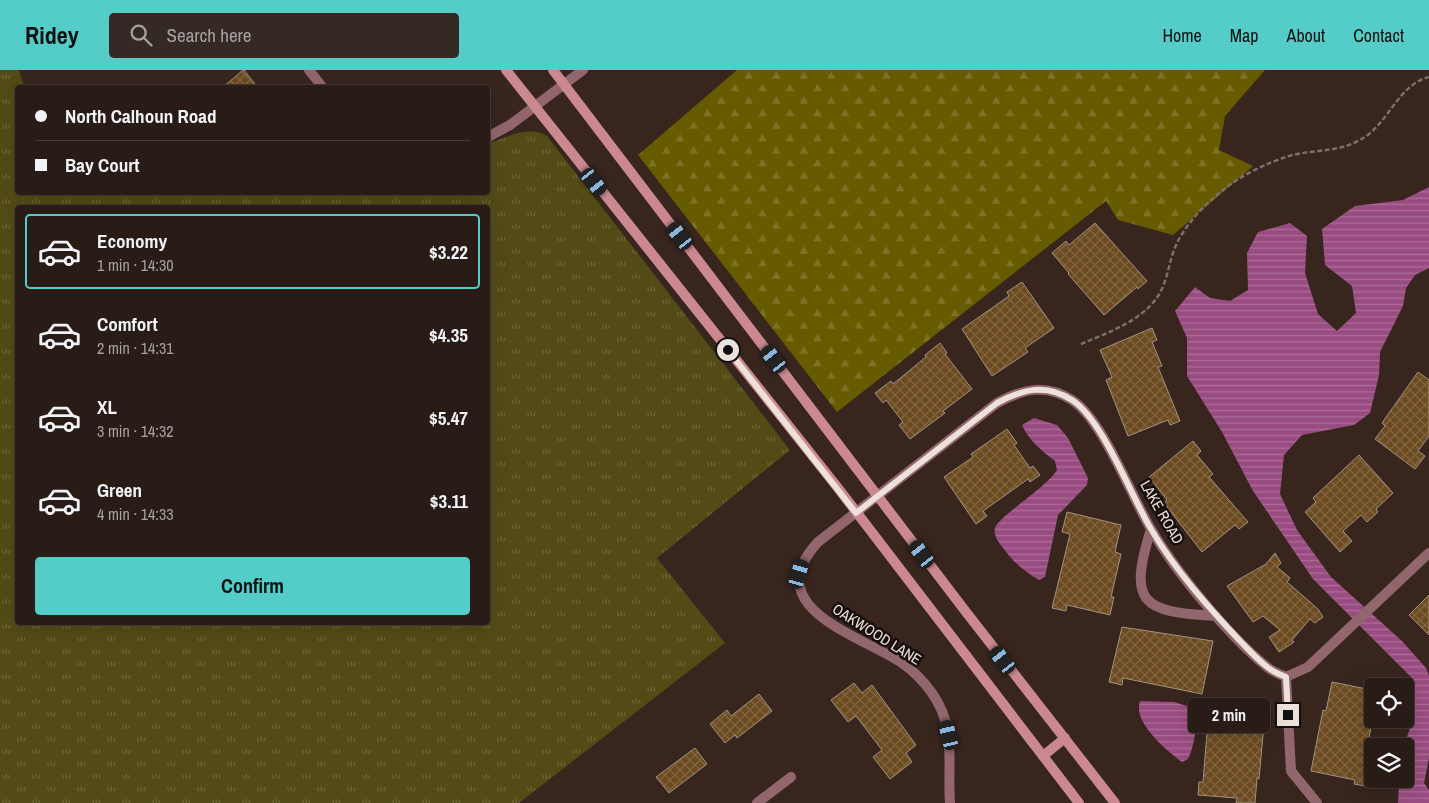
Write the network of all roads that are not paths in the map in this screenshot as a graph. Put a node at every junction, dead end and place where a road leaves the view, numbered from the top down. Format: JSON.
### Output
{"nodes":[{"id":1,"x":308,"y":70,"type":"edge"},
{"id":2,"x":506,"y":70,"type":"edge"},
{"id":3,"x":553,"y":70,"type":"edge"},
{"id":4,"x":583,"y":70,"type":"edge"},
{"id":5,"x":320,"y":85,"type":"edge"},
{"id":6,"x":564,"y":85,"type":"junction"},
{"id":7,"x":534,"y":107,"type":"junction"},
{"id":8,"x":490,"y":136,"type":"edge"},
{"id":9,"x":879,"y":496,"type":"junction"},
{"id":10,"x":856,"y":513,"type":"junction"},
{"id":11,"x":1151,"y":529,"type":"junction"},
{"id":12,"x":1429,"y":553,"type":"edge"},
{"id":13,"x":1216,"y":616,"type":"junction"},
{"id":14,"x":1286,"y":677,"type":"junction"},
{"id":15,"x":1065,"y":738,"type":"junction"},
{"id":16,"x":1042,"y":756,"type":"junction"},
{"id":17,"x":791,"y":777,"type":"dead end"},
{"id":18,"x":757,"y":803,"type":"edge"},
{"id":19,"x":950,"y":803,"type":"edge"},
{"id":20,"x":1079,"y":803,"type":"edge"},
{"id":21,"x":1115,"y":803,"type":"edge"},
{"id":22,"x":1317,"y":803,"type":"edge"}],
"edges":[{"from":1,"to":5,"type":"street"},
{"from":2,"to":7,"type":"main road"},
{"from":3,"to":6,"type":"main road"},
{"from":4,"to":6,"type":"street"},
{"from":6,"to":7,"type":"street"},
{"from":6,"to":9,"type":"main road"},
{"from":7,"to":8,"type":"street"},
{"from":7,"to":10,"type":"main road"},
{"from":9,"to":10,"type":"street","name":"LAKE ROAD"},
{"from":9,"to":11,"type":"street","name":"LAKE ROAD"},
{"from":9,"to":15,"type":"main road"},
{"from":10,"to":16,"type":"main road"},
{"from":10,"to":19,"type":"street","name":"OAKWOOD LANE"},
{"from":11,"to":13,"type":"street","name":"LAKE ROAD"},
{"from":11,"to":13,"type":"street"},
{"from":12,"to":14,"type":"street"},
{"from":13,"to":14,"type":"street","name":"LAKE ROAD"},
{"from":14,"to":22,"type":"street"},
{"from":15,"to":16,"type":"main road"},
{"from":15,"to":21,"type":"main road"},
{"from":16,"to":20,"type":"main road"},
{"from":17,"to":18,"type":"street"}]}
